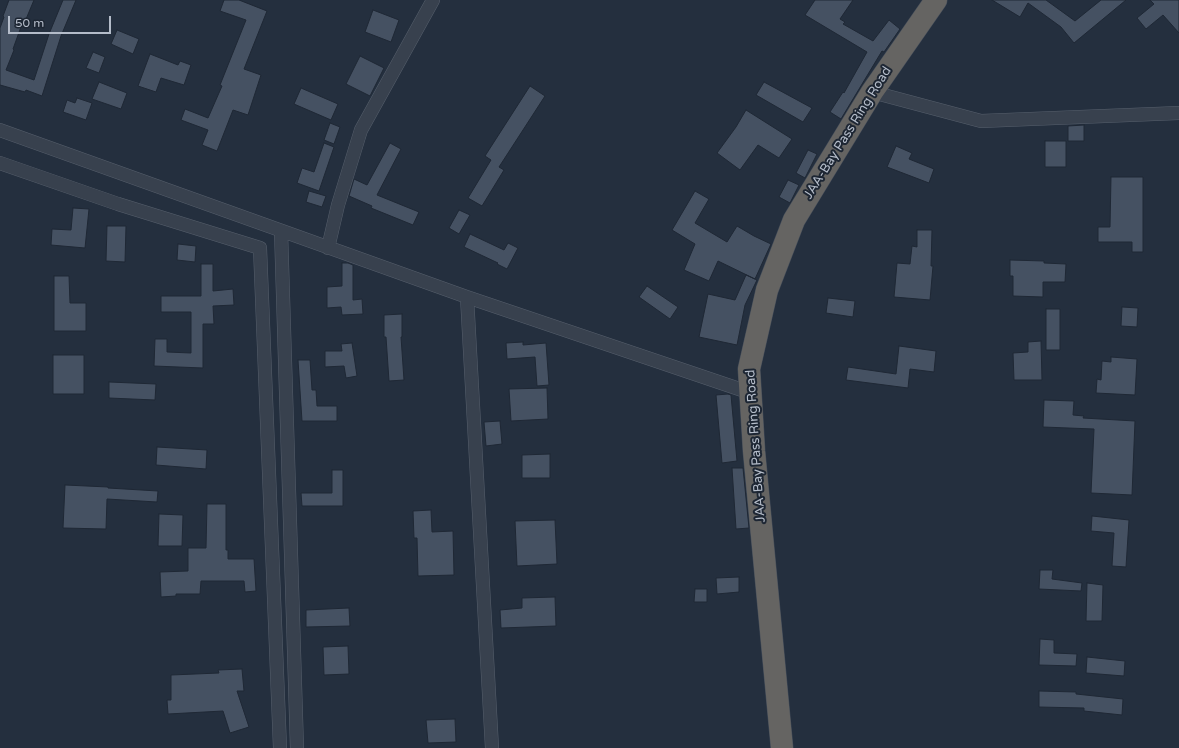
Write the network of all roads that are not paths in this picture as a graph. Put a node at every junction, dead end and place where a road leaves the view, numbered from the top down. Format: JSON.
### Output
{"nodes":[{"id":1,"x":433,"y":0,"type":"edge"},
{"id":2,"x":936,"y":0,"type":"edge"},
{"id":3,"x":872,"y":92,"type":"junction"},
{"id":4,"x":1179,"y":113,"type":"edge"},
{"id":5,"x":0,"y":130,"type":"edge"},
{"id":6,"x":0,"y":163,"type":"edge"},
{"id":7,"x":281,"y":231,"type":"junction"},
{"id":8,"x":328,"y":248,"type":"junction"},
{"id":9,"x":467,"y":297,"type":"junction"},
{"id":10,"x":751,"y":393,"type":"junction"},
{"id":11,"x":280,"y":748,"type":"edge"},
{"id":12,"x":297,"y":748,"type":"edge"},
{"id":13,"x":492,"y":748,"type":"edge"},
{"id":14,"x":782,"y":748,"type":"edge"}],
"edges":[{"from":1,"to":8,"type":"street"},
{"from":2,"to":3,"type":"highway","name":"JAA-Bay Pass Ring Road"},
{"from":3,"to":4,"type":"street"},
{"from":3,"to":10,"type":"highway","name":"JAA-Bay Pass Ring Road"},
{"from":5,"to":7,"type":"street"},
{"from":6,"to":11,"type":"street"},
{"from":7,"to":8,"type":"street"},
{"from":7,"to":12,"type":"street"},
{"from":8,"to":9,"type":"street"},
{"from":9,"to":10,"type":"street"},
{"from":9,"to":13,"type":"street"},
{"from":10,"to":14,"type":"highway","name":"JAA-Bay Pass Ring Road"}]}
